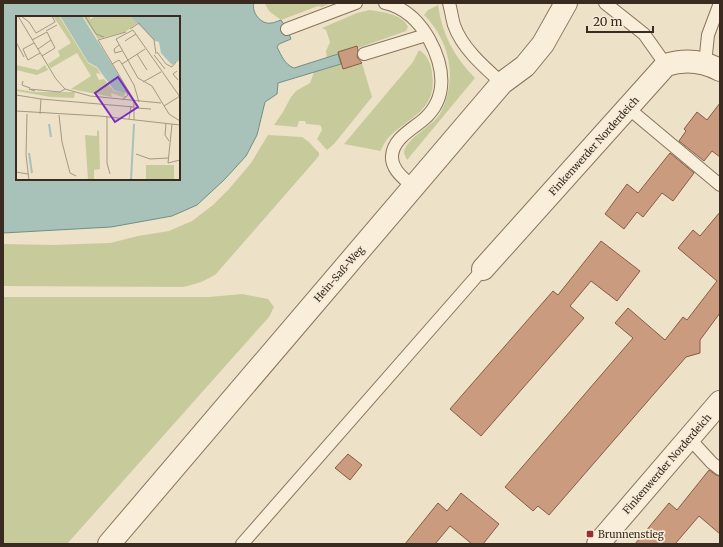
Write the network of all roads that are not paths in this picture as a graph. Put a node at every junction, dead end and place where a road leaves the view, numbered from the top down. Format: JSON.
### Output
{"nodes":[{"id":1,"x":356,"y":3,"type":"edge"},
{"id":2,"x":385,"y":3,"type":"edge"},
{"id":3,"x":449,"y":3,"type":"edge"},
{"id":4,"x":565,"y":3,"type":"edge"},
{"id":5,"x":605,"y":3,"type":"edge"},
{"id":6,"x":720,"y":3,"type":"edge"},
{"id":7,"x":287,"y":29,"type":"dead end"},
{"id":8,"x":426,"y":35,"type":"junction"},
{"id":9,"x":364,"y":54,"type":"dead end"},
{"id":10,"x":666,"y":65,"type":"junction"},
{"id":11,"x":712,"y":67,"type":"edge"},
{"id":12,"x":502,"y":83,"type":"junction"},
{"id":13,"x":628,"y":108,"type":"junction"},
{"id":14,"x":720,"y":185,"type":"edge"},
{"id":15,"x":414,"y":188,"type":"junction"},
{"id":16,"x":483,"y":269,"type":"joint"},
{"id":17,"x":720,"y":402,"type":"edge"},
{"id":18,"x":689,"y":438,"type":"junction"},
{"id":19,"x":720,"y":469,"type":"edge"},
{"id":20,"x":109,"y":544,"type":"edge"},
{"id":21,"x":242,"y":544,"type":"edge"},
{"id":22,"x":598,"y":544,"type":"edge"}],
"edges":[{"from":1,"to":7,"type":"lane"},
{"from":2,"to":8,"type":"lane"},
{"from":3,"to":12,"type":"lane"},
{"from":4,"to":12,"type":"street","name":"Hein-Saß-Weg"},
{"from":5,"to":10,"type":"lane"},
{"from":6,"to":11,"type":"lane"},
{"from":8,"to":9,"type":"lane"},
{"from":8,"to":15,"type":"lane"},
{"from":10,"to":11,"type":"street"},
{"from":10,"to":13,"type":"street","name":"Finkenwerder Norderdeich"},
{"from":12,"to":15,"type":"street","name":"Hein-Saß-Weg"},
{"from":13,"to":14,"type":"lane"},
{"from":13,"to":16,"type":"street","name":"Finkenwerder Norderdeich"},
{"from":15,"to":20,"type":"street","name":"Hein-Saß-Weg"},
{"from":16,"to":21,"type":"lane"},
{"from":17,"to":18,"type":"street","name":"Finkenwerder Norderdeich"},
{"from":18,"to":19,"type":"lane"},
{"from":18,"to":22,"type":"street","name":"Finkenwerder Norderdeich"}]}
